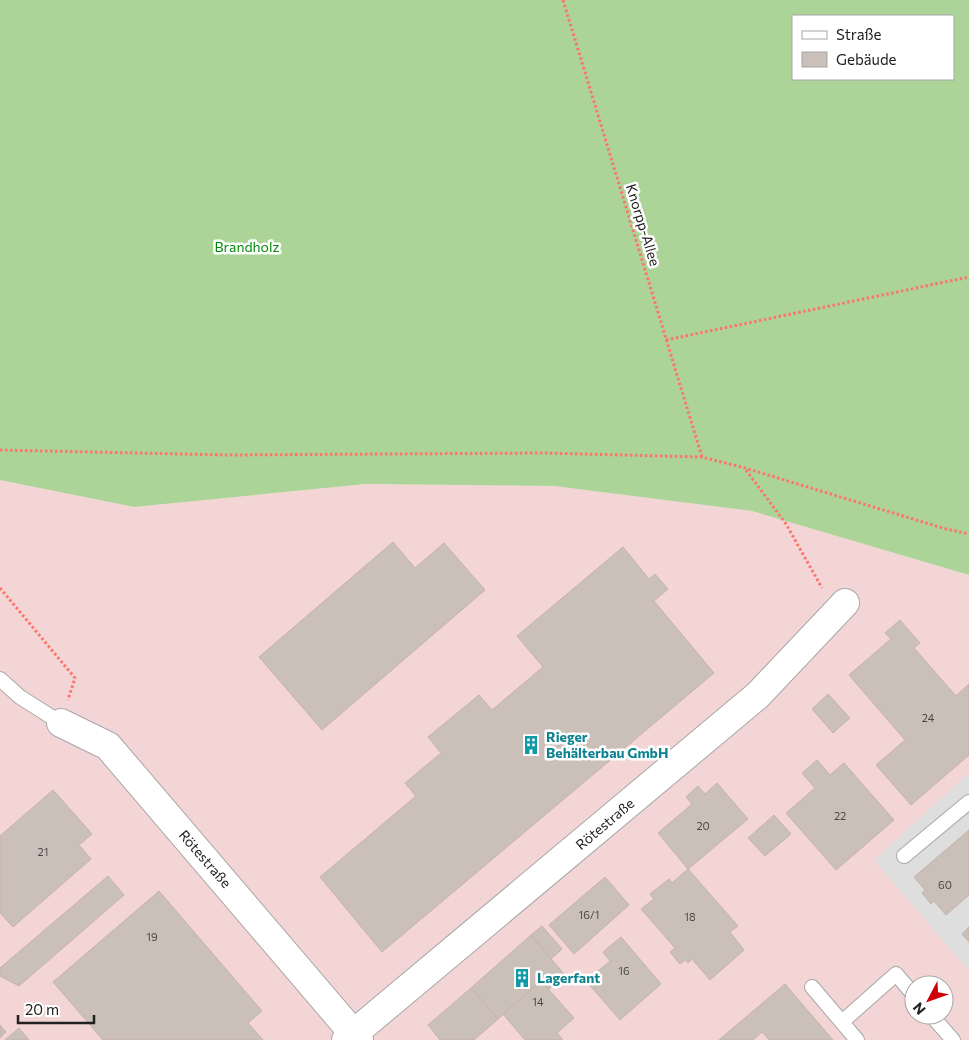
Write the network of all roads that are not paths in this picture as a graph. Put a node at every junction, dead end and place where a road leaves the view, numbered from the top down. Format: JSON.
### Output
{"nodes":[{"id":1,"x":840,"y":608,"type":"road end"},
{"id":2,"x":0,"y":679,"type":"edge"},
{"id":3,"x":61,"y":723,"type":"joint"},
{"id":4,"x":969,"y":802,"type":"edge"},
{"id":5,"x":904,"y":856,"type":"dead end"},
{"id":6,"x":904,"y":983,"type":"edge"},
{"id":7,"x":812,"y":988,"type":"dead end"},
{"id":8,"x":842,"y":1022,"type":"junction"},
{"id":9,"x":940,"y":1025,"type":"edge"},
{"id":10,"x":353,"y":1038,"type":"edge"},
{"id":11,"x":857,"y":1040,"type":"edge"},
{"id":12,"x":953,"y":1040,"type":"edge"}],
"edges":[{"from":1,"to":10,"type":"street","name":"Rötestraße"},
{"from":2,"to":3,"type":"lane"},
{"from":3,"to":10,"type":"street","name":"Rötestraße"},
{"from":4,"to":5,"type":"lane"},
{"from":6,"to":8,"type":"lane"},
{"from":7,"to":8,"type":"lane"},
{"from":8,"to":11,"type":"lane"},
{"from":9,"to":12,"type":"lane"}]}
